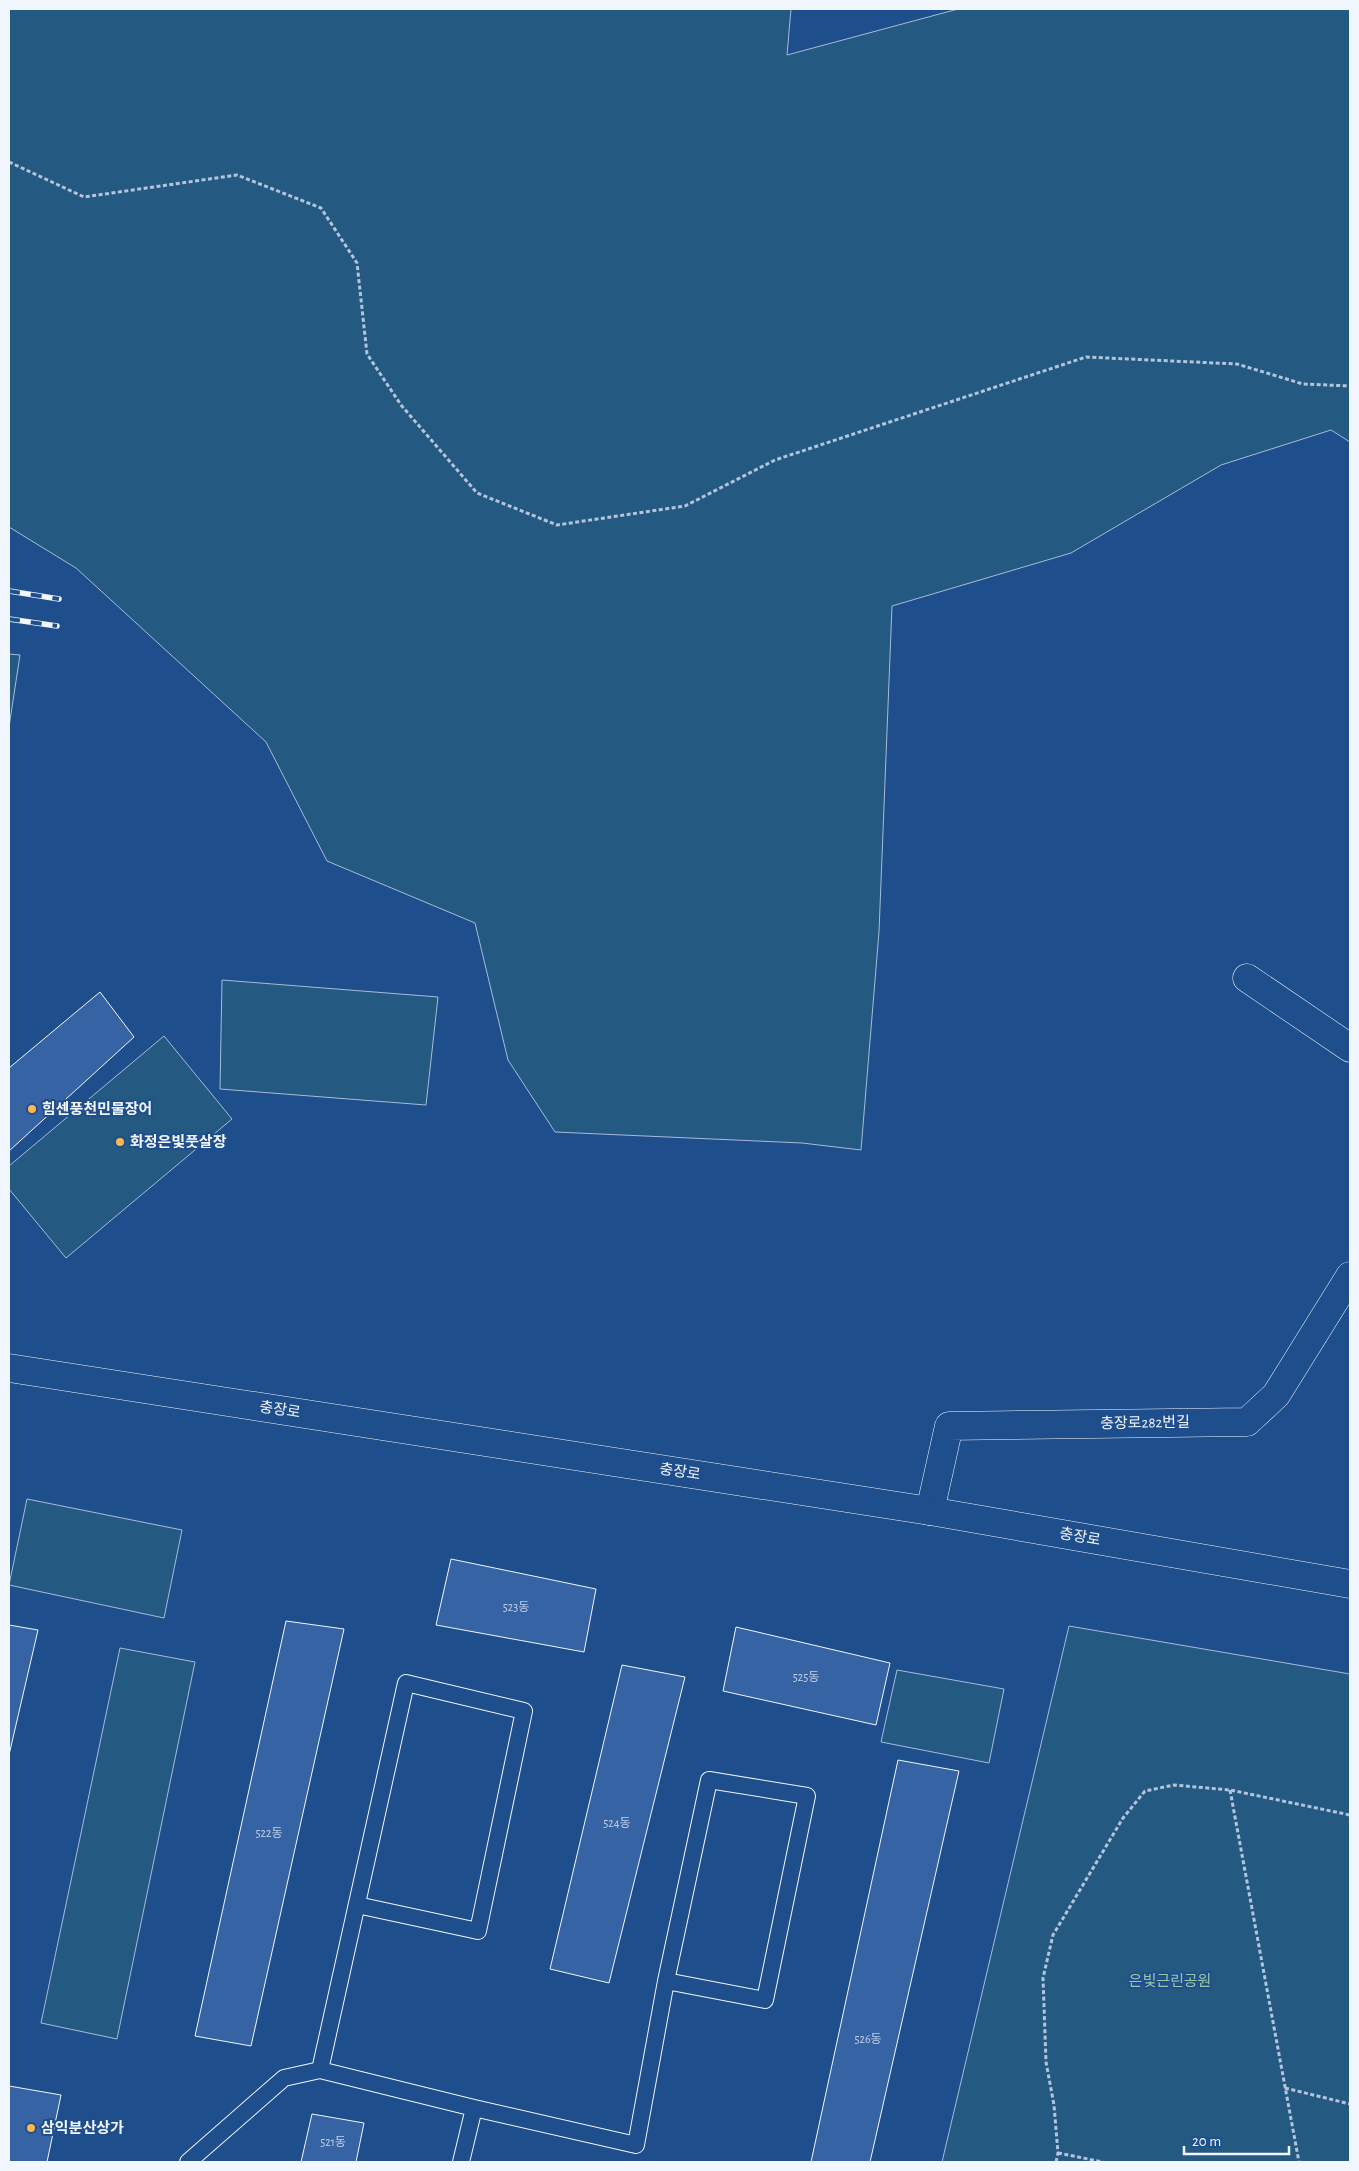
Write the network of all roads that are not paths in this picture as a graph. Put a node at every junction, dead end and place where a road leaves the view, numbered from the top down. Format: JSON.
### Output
{"nodes":[{"id":1,"x":1247,"y":978,"type":"dead end"},
{"id":2,"x":1350,"y":1048,"type":"edge"},
{"id":3,"x":1350,"y":1276,"type":"edge"},
{"id":4,"x":9,"y":1368,"type":"edge"},
{"id":5,"x":930,"y":1511,"type":"junction"},
{"id":6,"x":1350,"y":1584,"type":"edge"},
{"id":7,"x":357,"y":1905,"type":"junction"},
{"id":8,"x":666,"y":1980,"type":"junction"},
{"id":9,"x":320,"y":2070,"type":"junction"},
{"id":10,"x":474,"y":2108,"type":"junction"},
{"id":11,"x":188,"y":2162,"type":"edge"},
{"id":12,"x":461,"y":2162,"type":"edge"}],
"edges":[{"from":1,"to":2,"type":"main road"},
{"from":3,"to":5,"type":"main road","name":"충장로282번길"},
{"from":4,"to":5,"type":"main road","name":"충장로"},
{"from":5,"to":6,"type":"main road","name":"충장로"},
{"from":7,"to":7,"type":"lane"},
{"from":7,"to":9,"type":"lane"},
{"from":8,"to":8,"type":"lane"},
{"from":8,"to":10,"type":"lane"},
{"from":9,"to":10,"type":"lane"},
{"from":9,"to":11,"type":"lane"},
{"from":10,"to":12,"type":"lane"}]}
